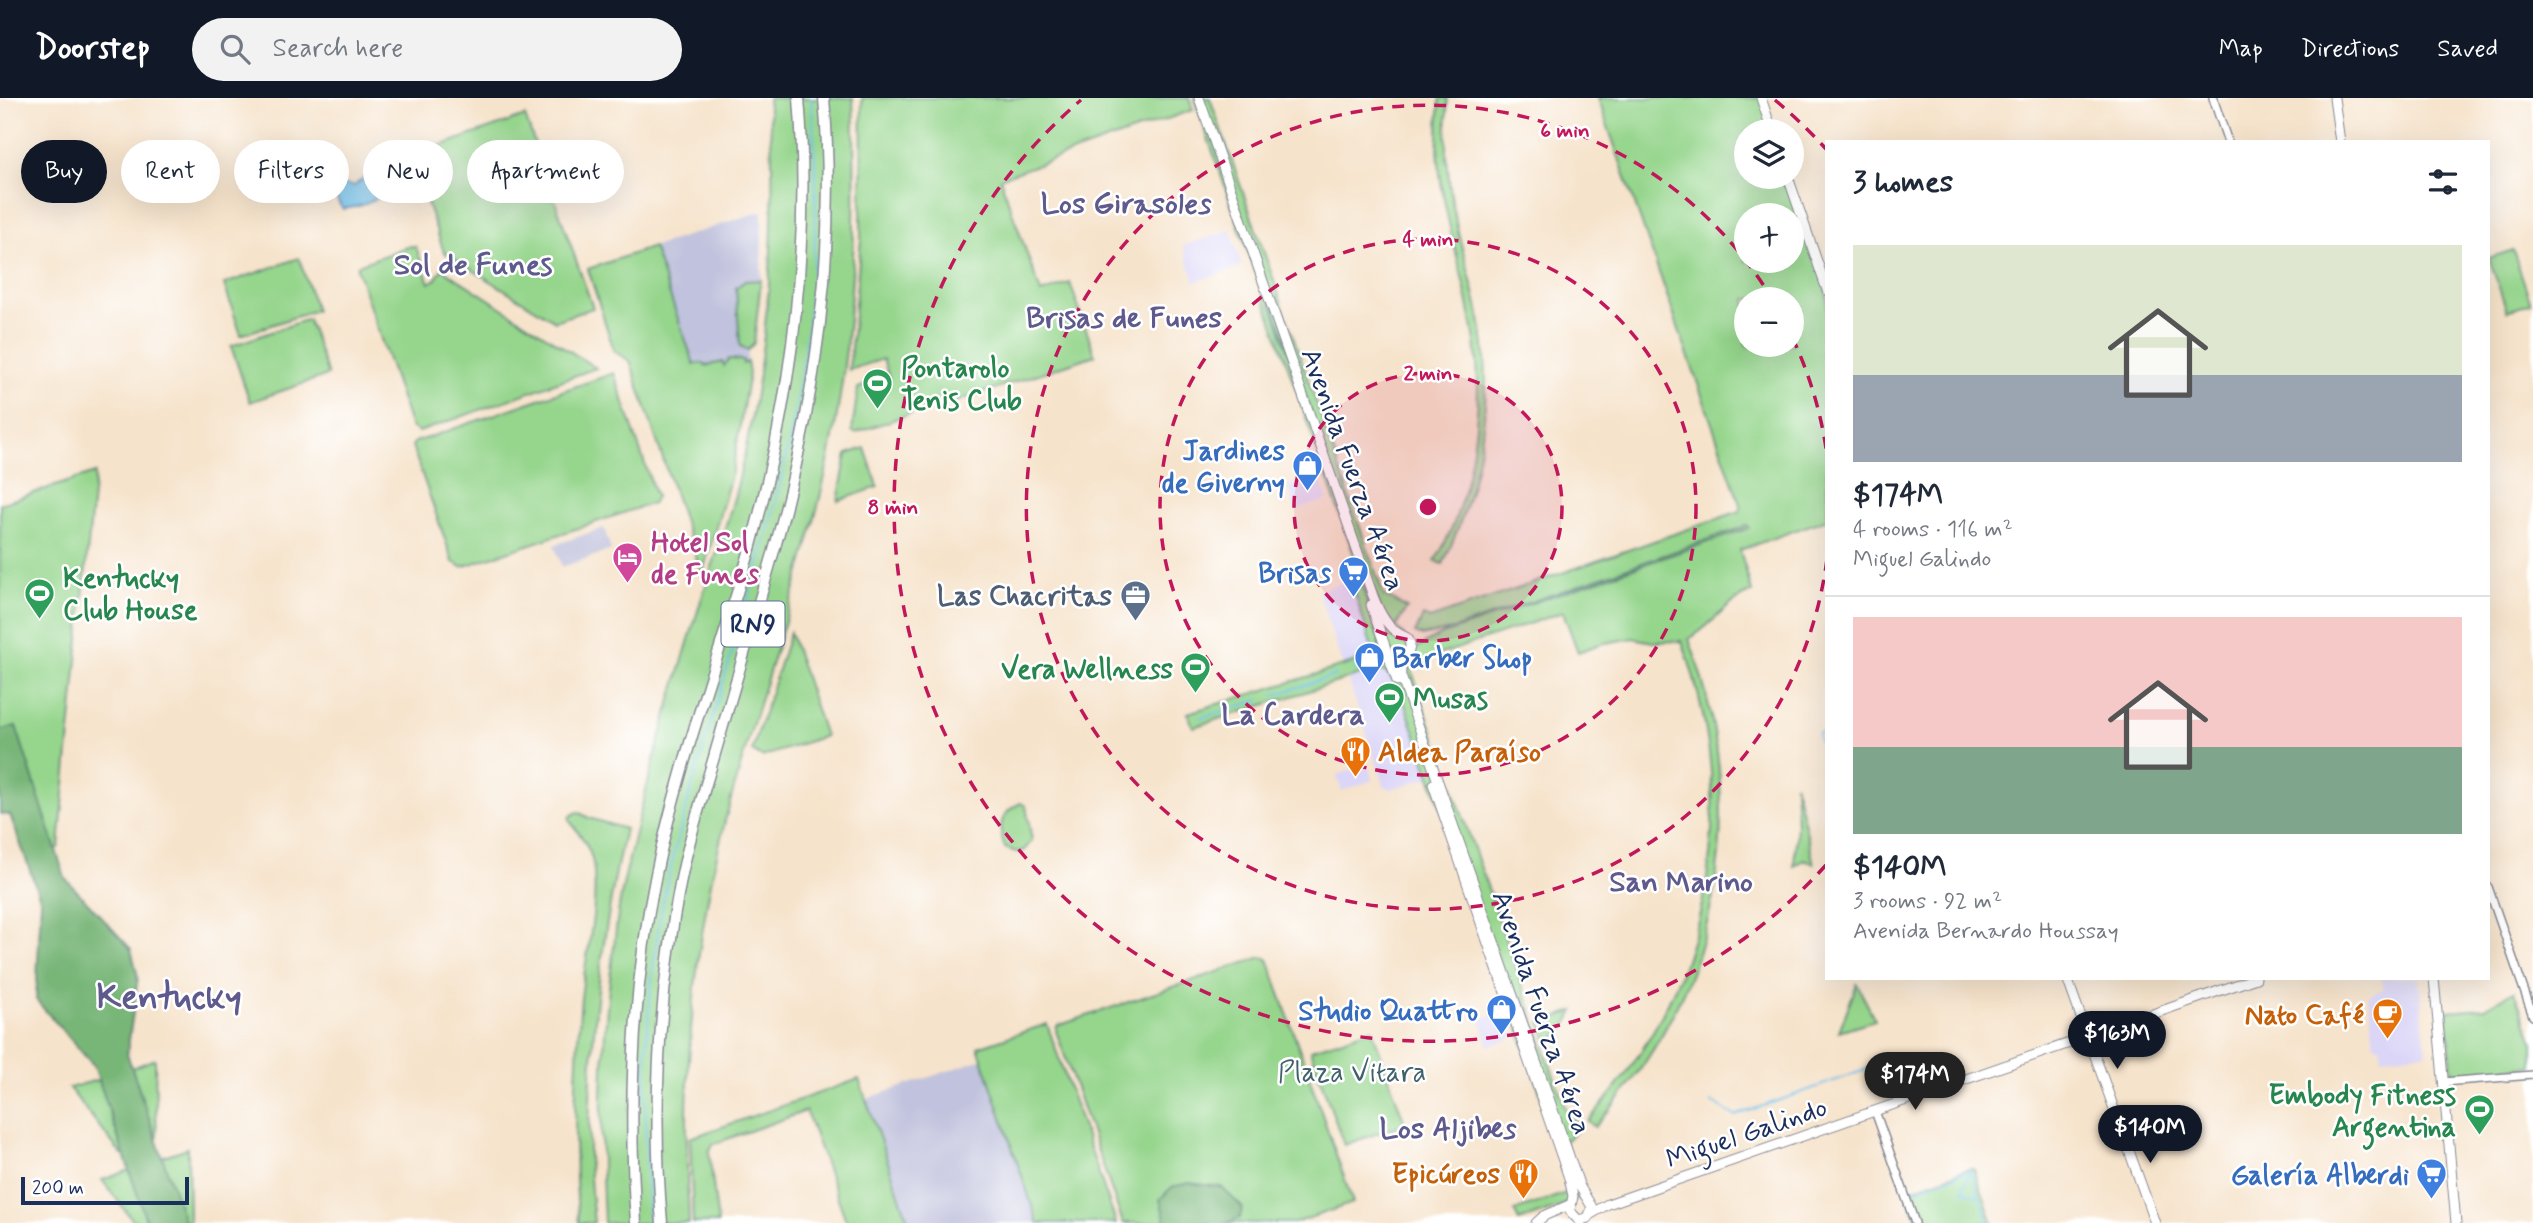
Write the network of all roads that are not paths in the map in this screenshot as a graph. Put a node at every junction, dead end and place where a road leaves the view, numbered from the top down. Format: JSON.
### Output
{"nodes":[{"id":1,"x":799,"y":98,"type":"edge"},
{"id":2,"x":824,"y":98,"type":"edge"},
{"id":3,"x":1197,"y":98,"type":"edge"},
{"id":4,"x":1761,"y":98,"type":"edge"},
{"id":5,"x":2213,"y":98,"type":"edge"},
{"id":6,"x":2334,"y":98,"type":"edge"},
{"id":7,"x":1768,"y":119,"type":"edge"},
{"id":8,"x":2227,"y":140,"type":"edge"},
{"id":9,"x":2340,"y":140,"type":"edge"},
{"id":10,"x":1792,"y":189,"type":"edge"},
{"id":11,"x":1825,"y":284,"type":"edge"},
{"id":12,"x":1397,"y":633,"type":"junction"},
{"id":13,"x":1387,"y":649,"type":"junction"},
{"id":14,"x":1406,"y":654,"type":"junction"},
{"id":15,"x":2492,"y":909,"type":"edge"},
{"id":16,"x":1496,"y":956,"type":"junction"},
{"id":17,"x":2068,"y":980,"type":"edge"},
{"id":18,"x":2250,"y":980,"type":"edge"},
{"id":19,"x":2434,"y":980,"type":"edge"},
{"id":20,"x":2533,"y":1016,"type":"edge"},
{"id":21,"x":2088,"y":1038,"type":"junction"},
{"id":22,"x":2533,"y":1075,"type":"edge"},
{"id":23,"x":2443,"y":1082,"type":"junction"},
{"id":24,"x":1875,"y":1111,"type":"junction"},
{"id":25,"x":1588,"y":1200,"type":"junction"},
{"id":26,"x":1572,"y":1203,"type":"junction"},
{"id":27,"x":1608,"y":1204,"type":"junction"},
{"id":28,"x":1591,"y":1218,"type":"edge"},
{"id":29,"x":1577,"y":1220,"type":"edge"},
{"id":30,"x":636,"y":1223,"type":"edge"},
{"id":31,"x":662,"y":1223,"type":"edge"},
{"id":32,"x":1536,"y":1223,"type":"edge"},
{"id":33,"x":1915,"y":1223,"type":"edge"},
{"id":34,"x":2155,"y":1223,"type":"edge"},
{"id":35,"x":2456,"y":1223,"type":"edge"}],
"edges":[{"from":1,"to":30,"type":"highway","number":"RN9"},
{"from":2,"to":31,"type":"highway","number":"RN9"},
{"from":3,"to":12,"type":"main road","name":"Avenida Fuerza Aérea"},
{"from":3,"to":13,"type":"main road","name":"Avenida Fuerza Aérea"},
{"from":4,"to":7,"type":"main road"},
{"from":5,"to":8,"type":"street"},
{"from":6,"to":9,"type":"main road"},
{"from":10,"to":11,"type":"main road"},
{"from":12,"to":13,"type":"main road"},
{"from":12,"to":14,"type":"main road","name":"Avenida Fuerza Aérea"},
{"from":13,"to":14,"type":"main road"},
{"from":13,"to":16,"type":"main road","name":"Avenida Fuerza Aérea"},
{"from":14,"to":16,"type":"main road","name":"Avenida Fuerza Aérea"},
{"from":15,"to":20,"type":"street"},
{"from":16,"to":25,"type":"main road","name":"Avenida Fuerza Aérea"},
{"from":16,"to":26,"type":"main road","name":"Avenida Fuerza Aérea"},
{"from":17,"to":21,"type":"main road"},
{"from":18,"to":21,"type":"main road","name":"Miguel Galindo"},
{"from":19,"to":23,"type":"main road"},
{"from":21,"to":24,"type":"main road","name":"Miguel Galindo"},
{"from":21,"to":34,"type":"main road"},
{"from":22,"to":23,"type":"street"},
{"from":23,"to":35,"type":"main road"},
{"from":24,"to":27,"type":"main road","name":"Miguel Galindo"},
{"from":24,"to":33,"type":"street"},
{"from":25,"to":26,"type":"main road"},
{"from":25,"to":27,"type":"main road","name":"Miguel Galindo"},
{"from":25,"to":28,"type":"main road","name":"Avenida Fuerza Aérea"},
{"from":26,"to":29,"type":"main road","name":"Avenida Fuerza Aérea"},
{"from":26,"to":32,"type":"main road"},
{"from":27,"to":28,"type":"main road","name":"Miguel Galindo"},
{"from":28,"to":29,"type":"main road"},
{"from":29,"to":32,"type":"main road"}]}
